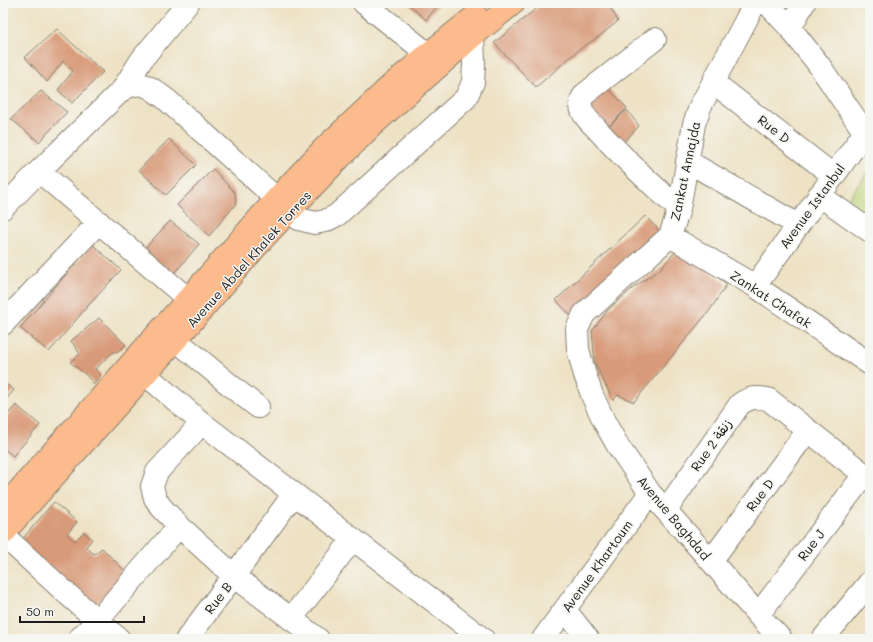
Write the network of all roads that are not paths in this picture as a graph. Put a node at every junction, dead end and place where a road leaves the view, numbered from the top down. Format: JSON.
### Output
{"nodes":[{"id":1,"x":188,"y":3,"type":"edge"},
{"id":2,"x":491,"y":3,"type":"edge"},
{"id":3,"x":514,"y":3,"type":"edge"},
{"id":4,"x":755,"y":3,"type":"edge"},
{"id":5,"x":767,"y":3,"type":"edge"},
{"id":6,"x":804,"y":3,"type":"edge"},
{"id":7,"x":368,"y":4,"type":"edge"},
{"id":8,"x":790,"y":28,"type":"junction"},
{"id":9,"x":469,"y":31,"type":"junction"},
{"id":10,"x":655,"y":39,"type":"dead end"},
{"id":11,"x":428,"y":54,"type":"junction"},
{"id":12,"x":713,"y":82,"type":"junction"},
{"id":13,"x":123,"y":89,"type":"junction"},
{"id":14,"x":867,"y":129,"type":"edge"},
{"id":15,"x":687,"y":161,"type":"junction"},
{"id":16,"x":39,"y":171,"type":"junction"},
{"id":17,"x":834,"y":176,"type":"junction"},
{"id":18,"x":819,"y":195,"type":"junction"},
{"id":19,"x":283,"y":205,"type":"junction"},
{"id":20,"x":3,"y":208,"type":"edge"},
{"id":21,"x":679,"y":209,"type":"junction"},
{"id":22,"x":99,"y":222,"type":"junction"},
{"id":23,"x":798,"y":225,"type":"junction"},
{"id":24,"x":870,"y":231,"type":"edge"},
{"id":25,"x":670,"y":236,"type":"junction"},
{"id":26,"x":755,"y":286,"type":"junction"},
{"id":27,"x":188,"y":299,"type":"junction"},
{"id":28,"x":584,"y":314,"type":"joint"},
{"id":29,"x":3,"y":324,"type":"edge"},
{"id":30,"x":176,"y":340,"type":"junction"},
{"id":31,"x":870,"y":364,"type":"edge"},
{"id":32,"x":146,"y":374,"type":"junction"},
{"id":33,"x":258,"y":407,"type":"dead end"},
{"id":34,"x":202,"y":424,"type":"junction"},
{"id":35,"x":808,"y":430,"type":"junction"},
{"id":36,"x":867,"y":477,"type":"edge"},
{"id":37,"x":650,"y":493,"type":"junction"},
{"id":38,"x":294,"y":494,"type":"junction"},
{"id":39,"x":3,"y":508,"type":"edge"},
{"id":40,"x":666,"y":510,"type":"junction"},
{"id":41,"x":178,"y":526,"type":"junction"},
{"id":42,"x":3,"y":534,"type":"edge"},
{"id":43,"x":353,"y":539,"type":"junction"},
{"id":44,"x":711,"y":561,"type":"junction"},
{"id":45,"x":234,"y":576,"type":"junction"},
{"id":46,"x":867,"y":593,"type":"edge"},
{"id":47,"x":565,"y":610,"type":"junction"},
{"id":48,"x":758,"y":615,"type":"junction"},
{"id":49,"x":291,"y":619,"type":"junction"},
{"id":50,"x":98,"y":620,"type":"junction"},
{"id":51,"x":79,"y":639,"type":"edge"},
{"id":52,"x":119,"y":639,"type":"edge"},
{"id":53,"x":187,"y":639,"type":"edge"},
{"id":54,"x":318,"y":639,"type":"edge"},
{"id":55,"x":483,"y":639,"type":"edge"},
{"id":56,"x":543,"y":639,"type":"edge"},
{"id":57,"x":588,"y":639,"type":"edge"},
{"id":58,"x":781,"y":639,"type":"edge"},
{"id":59,"x":823,"y":639,"type":"edge"}],
"edges":[{"from":1,"to":13,"type":"street"},
{"from":2,"to":9,"type":"main road","name":"Avenue Abdel Khalek Torres"},
{"from":3,"to":9,"type":"main road","name":"Avenue Abdel Khalek Torres"},
{"from":4,"to":12,"type":"street","name":"Zankat Annajda"},
{"from":5,"to":8,"type":"street"},
{"from":6,"to":8,"type":"street"},
{"from":7,"to":11,"type":"street"},
{"from":8,"to":14,"type":"street"},
{"from":9,"to":11,"type":"main road","name":"Avenue Abdel Khalek Torres"},
{"from":9,"to":19,"type":"main road","name":"Avenue Abdel Khalek Torres"},
{"from":9,"to":19,"type":"street"},
{"from":10,"to":21,"type":"street"},
{"from":11,"to":19,"type":"main road","name":"Avenue Abdel Khalek Torres"},
{"from":12,"to":15,"type":"street","name":"Zankat Annajda"},
{"from":12,"to":17,"type":"street","name":"Rue D"},
{"from":13,"to":16,"type":"street"},
{"from":13,"to":19,"type":"street"},
{"from":14,"to":17,"type":"street","name":"Avenue Istanbul"},
{"from":15,"to":21,"type":"street","name":"Zankat Annajda"},
{"from":15,"to":23,"type":"street"},
{"from":16,"to":20,"type":"street"},
{"from":16,"to":22,"type":"street"},
{"from":17,"to":18,"type":"street","name":"Avenue Istanbul"},
{"from":18,"to":23,"type":"street","name":"Avenue Istanbul"},
{"from":18,"to":24,"type":"street"},
{"from":19,"to":27,"type":"main road","name":"Avenue Abdel Khalek Torres"},
{"from":19,"to":30,"type":"main road","name":"Avenue Abdel Khalek Torres"},
{"from":21,"to":25,"type":"street","name":"Zankat Annajda"},
{"from":22,"to":27,"type":"street"},
{"from":22,"to":29,"type":"street"},
{"from":23,"to":26,"type":"street","name":"Avenue Istanbul"},
{"from":25,"to":26,"type":"street","name":"Zankat Chafak"},
{"from":25,"to":28,"type":"street","name":"Zankat Annajda"},
{"from":26,"to":31,"type":"street","name":"Zankat Chafak"},
{"from":27,"to":39,"type":"main road","name":"Avenue Abdel Khalek Torres"},
{"from":28,"to":37,"type":"street","name":"Avenue Baghdad"},
{"from":30,"to":32,"type":"main road","name":"Avenue Abdel Khalek Torres"},
{"from":30,"to":33,"type":"street"},
{"from":32,"to":34,"type":"street"},
{"from":32,"to":42,"type":"main road","name":"Avenue Abdel Khalek Torres"},
{"from":34,"to":38,"type":"street"},
{"from":34,"to":41,"type":"street"},
{"from":35,"to":36,"type":"street"},
{"from":35,"to":40,"type":"street","name":"Rue 2 زنقة"},
{"from":35,"to":44,"type":"street","name":"Rue D"},
{"from":36,"to":48,"type":"street","name":"Rue J"},
{"from":37,"to":40,"type":"street","name":"Avenue Baghdad"},
{"from":37,"to":47,"type":"street","name":"Avenue Khartoum"},
{"from":38,"to":43,"type":"street"},
{"from":38,"to":45,"type":"street","name":"Rue B"},
{"from":40,"to":44,"type":"street","name":"Avenue Baghdad"},
{"from":41,"to":45,"type":"street"},
{"from":41,"to":50,"type":"street"},
{"from":42,"to":50,"type":"street"},
{"from":43,"to":49,"type":"street"},
{"from":43,"to":55,"type":"street"},
{"from":44,"to":48,"type":"street","name":"Avenue Baghdad"},
{"from":45,"to":49,"type":"street"},
{"from":45,"to":53,"type":"street","name":"Rue B"},
{"from":46,"to":59,"type":"street"},
{"from":47,"to":56,"type":"street","name":"Avenue Khartoum"},
{"from":47,"to":57,"type":"street"},
{"from":48,"to":58,"type":"street","name":"Avenue Baghdad"},
{"from":49,"to":54,"type":"street"},
{"from":50,"to":51,"type":"street"},
{"from":50,"to":52,"type":"street"}]}
